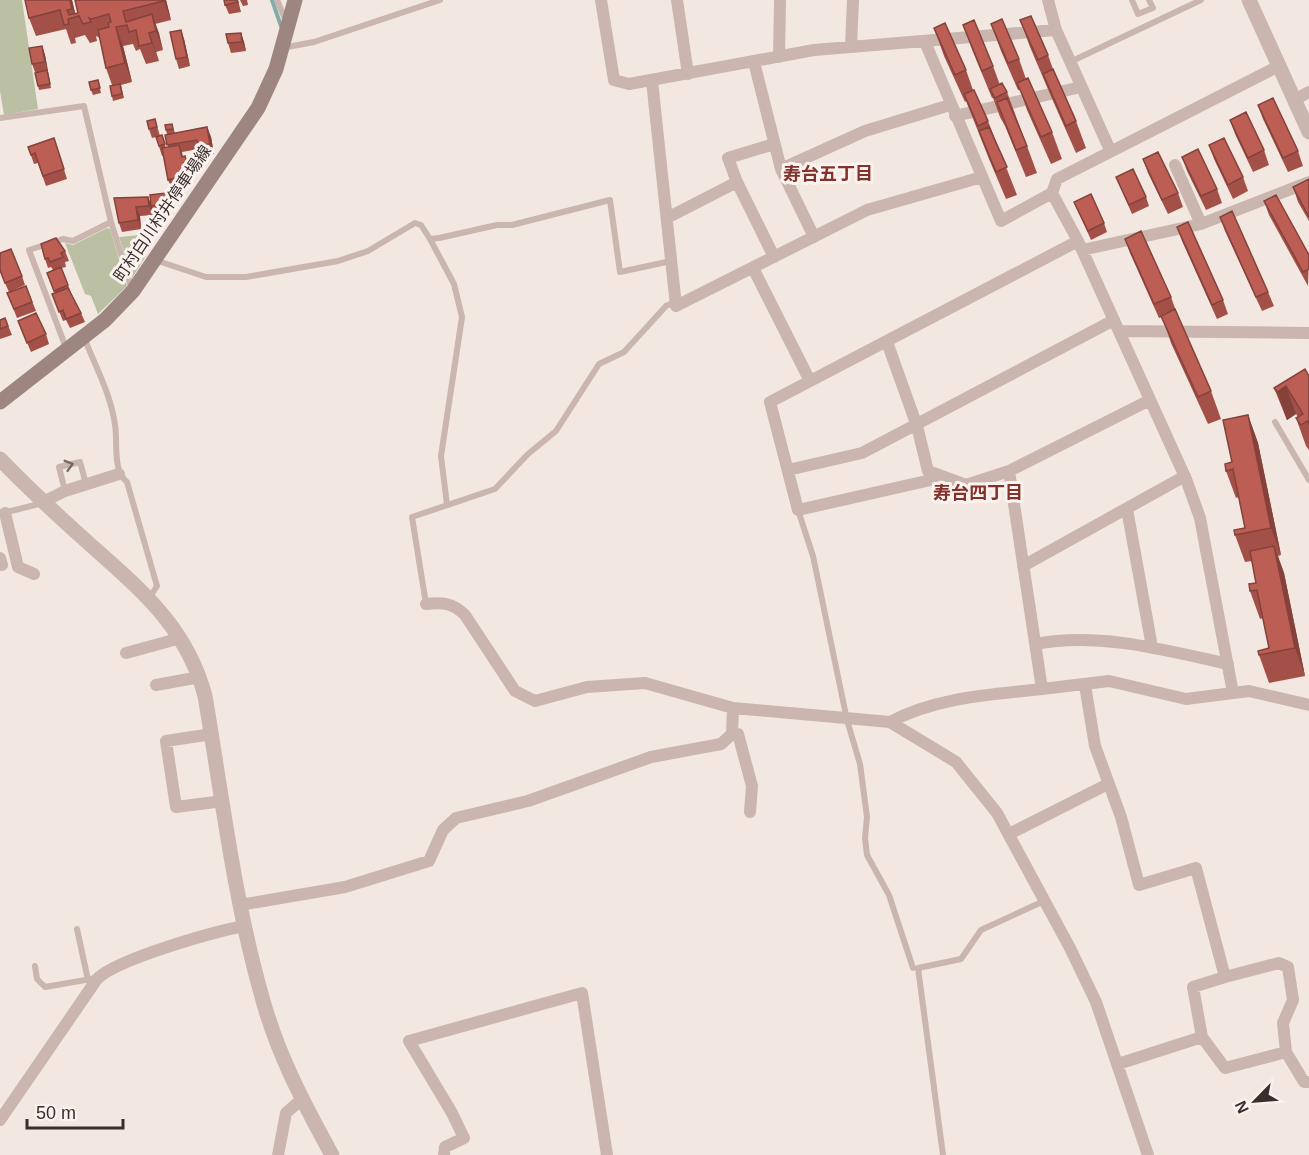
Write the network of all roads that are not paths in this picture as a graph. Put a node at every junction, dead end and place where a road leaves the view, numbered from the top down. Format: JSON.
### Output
{"nodes":[{"id":1,"x":277,"y":0,"type":"edge"},
{"id":2,"x":295,"y":0,"type":"edge"},
{"id":3,"x":440,"y":0,"type":"edge"},
{"id":4,"x":601,"y":0,"type":"edge"},
{"id":5,"x":677,"y":0,"type":"edge"},
{"id":6,"x":780,"y":0,"type":"edge"},
{"id":7,"x":853,"y":0,"type":"edge"},
{"id":8,"x":1048,"y":0,"type":"edge"},
{"id":9,"x":1132,"y":0,"type":"edge"},
{"id":10,"x":1149,"y":0,"type":"edge"},
{"id":11,"x":1201,"y":0,"type":"edge"},
{"id":12,"x":1249,"y":0,"type":"edge"},
{"id":13,"x":288,"y":25,"type":"junction"},
{"id":14,"x":1056,"y":30,"type":"junction"},
{"id":15,"x":925,"y":42,"type":"junction"},
{"id":16,"x":851,"y":46,"type":"junction"},
{"id":17,"x":281,"y":48,"type":"junction"},
{"id":18,"x":779,"y":57,"type":"junction"},
{"id":19,"x":754,"y":62,"type":"junction"},
{"id":20,"x":1070,"y":62,"type":"junction"},
{"id":21,"x":1279,"y":66,"type":"junction"},
{"id":22,"x":688,"y":74,"type":"junction"},
{"id":23,"x":652,"y":81,"type":"junction"},
{"id":24,"x":1081,"y":87,"type":"junction"},
{"id":25,"x":1309,"y":92,"type":"edge"},
{"id":26,"x":1294,"y":100,"type":"junction"},
{"id":27,"x":953,"y":110,"type":"junction"},
{"id":28,"x":0,"y":118,"type":"edge"},
{"id":29,"x":1309,"y":132,"type":"edge"},
{"id":30,"x":774,"y":144,"type":"junction"},
{"id":31,"x":1110,"y":150,"type":"junction"},
{"id":32,"x":1175,"y":165,"type":"dead end"},
{"id":33,"x":782,"y":169,"type":"junction"},
{"id":34,"x":982,"y":177,"type":"junction"},
{"id":35,"x":737,"y":182,"type":"junction"},
{"id":36,"x":1309,"y":182,"type":"edge"},
{"id":37,"x":1052,"y":193,"type":"junction"},
{"id":38,"x":667,"y":218,"type":"junction"},
{"id":39,"x":111,"y":222,"type":"junction"},
{"id":40,"x":1201,"y":224,"type":"junction"},
{"id":41,"x":813,"y":237,"type":"junction"},
{"id":42,"x":430,"y":239,"type":"junction"},
{"id":43,"x":1080,"y":246,"type":"junction"},
{"id":44,"x":774,"y":257,"type":"junction"},
{"id":45,"x":154,"y":260,"type":"junction"},
{"id":46,"x":671,"y":261,"type":"junction"},
{"id":47,"x":753,"y":268,"type":"junction"},
{"id":48,"x":133,"y":291,"type":"junction"},
{"id":49,"x":675,"y":302,"type":"junction"},
{"id":50,"x":1117,"y":325,"type":"junction"},
{"id":51,"x":1309,"y":333,"type":"edge"},
{"id":52,"x":84,"y":336,"type":"junction"},
{"id":53,"x":887,"y":342,"type":"junction"},
{"id":54,"x":66,"y":351,"type":"junction"},
{"id":55,"x":810,"y":381,"type":"junction"},
{"id":56,"x":1149,"y":400,"type":"junction"},
{"id":57,"x":0,"y":402,"type":"edge"},
{"id":58,"x":1275,"y":422,"type":"dead end"},
{"id":59,"x":917,"y":426,"type":"junction"},
{"id":60,"x":0,"y":459,"type":"edge"},
{"id":61,"x":788,"y":470,"type":"junction"},
{"id":62,"x":1009,"y":471,"type":"junction"},
{"id":63,"x":119,"y":474,"type":"junction"},
{"id":64,"x":1185,"y":476,"type":"junction"},
{"id":65,"x":944,"y":477,"type":"junction"},
{"id":66,"x":1309,"y":480,"type":"edge"},
{"id":67,"x":86,"y":484,"type":"junction"},
{"id":68,"x":65,"y":491,"type":"junction"},
{"id":69,"x":43,"y":502,"type":"junction"},
{"id":70,"x":447,"y":505,"type":"junction"},
{"id":71,"x":1127,"y":509,"type":"junction"},
{"id":72,"x":798,"y":510,"type":"junction"},
{"id":73,"x":2,"y":514,"type":"edge"},
{"id":74,"x":1023,"y":566,"type":"junction"},
{"id":75,"x":34,"y":574,"type":"dead end"},
{"id":76,"x":150,"y":598,"type":"junction"},
{"id":77,"x":426,"y":604,"type":"joint"},
{"id":78,"x":181,"y":638,"type":"junction"},
{"id":79,"x":1035,"y":644,"type":"junction"},
{"id":80,"x":1152,"y":647,"type":"junction"},
{"id":81,"x":126,"y":653,"type":"dead end"},
{"id":82,"x":1228,"y":664,"type":"junction"},
{"id":83,"x":200,"y":677,"type":"junction"},
{"id":84,"x":156,"y":685,"type":"dead end"},
{"id":85,"x":1085,"y":685,"type":"junction"},
{"id":86,"x":1042,"y":689,"type":"junction"},
{"id":87,"x":1233,"y":693,"type":"junction"},
{"id":88,"x":1309,"y":705,"type":"edge"},
{"id":89,"x":733,"y":708,"type":"junction"},
{"id":90,"x":847,"y":720,"type":"junction"},
{"id":91,"x":890,"y":722,"type":"junction"},
{"id":92,"x":212,"y":734,"type":"junction"},
{"id":93,"x":732,"y":734,"type":"junction"},
{"id":94,"x":1108,"y":784,"type":"junction"},
{"id":95,"x":223,"y":801,"type":"junction"},
{"id":96,"x":750,"y":812,"type":"dead end"},
{"id":97,"x":1008,"y":834,"type":"junction"},
{"id":98,"x":1044,"y":901,"type":"junction"},
{"id":99,"x":240,"y":905,"type":"junction"},
{"id":100,"x":244,"y":926,"type":"junction"},
{"id":101,"x":77,"y":929,"type":"dead end"},
{"id":102,"x":35,"y":966,"type":"dead end"},
{"id":103,"x":913,"y":968,"type":"dead end"},
{"id":104,"x":1225,"y":977,"type":"junction"},
{"id":105,"x":93,"y":979,"type":"junction"},
{"id":106,"x":1202,"y":1037,"type":"junction"},
{"id":107,"x":1286,"y":1052,"type":"junction"},
{"id":108,"x":1118,"y":1064,"type":"junction"},
{"id":109,"x":1309,"y":1082,"type":"edge"},
{"id":110,"x":302,"y":1099,"type":"junction"},
{"id":111,"x":0,"y":1120,"type":"edge"},
{"id":112,"x":279,"y":1155,"type":"edge"},
{"id":113,"x":332,"y":1155,"type":"edge"},
{"id":114,"x":444,"y":1155,"type":"edge"},
{"id":115,"x":607,"y":1155,"type":"edge"},
{"id":116,"x":943,"y":1155,"type":"edge"},
{"id":117,"x":1148,"y":1155,"type":"edge"}],
"edges":[{"from":1,"to":13,"type":"lane"},
{"from":2,"to":13,"type":"main road","name":"町村白川村井停車場線"},
{"from":3,"to":17,"type":"lane"},
{"from":4,"to":23,"type":"street"},
{"from":5,"to":22,"type":"street"},
{"from":6,"to":18,"type":"street"},
{"from":7,"to":16,"type":"street"},
{"from":8,"to":14,"type":"street"},
{"from":9,"to":10,"type":"lane"},
{"from":11,"to":20,"type":"lane"},
{"from":12,"to":21,"type":"street"},
{"from":13,"to":17,"type":"main road","name":"町村白川村井停車場線"},
{"from":14,"to":15,"type":"street"},
{"from":14,"to":20,"type":"street"},
{"from":15,"to":16,"type":"street"},
{"from":15,"to":27,"type":"street"},
{"from":16,"to":18,"type":"street"},
{"from":17,"to":45,"type":"main road","name":"町村白川村井停車場線"},
{"from":18,"to":19,"type":"street"},
{"from":19,"to":22,"type":"street"},
{"from":19,"to":30,"type":"street"},
{"from":20,"to":24,"type":"street"},
{"from":21,"to":26,"type":"street"},
{"from":21,"to":31,"type":"street"},
{"from":22,"to":23,"type":"street"},
{"from":23,"to":38,"type":"street"},
{"from":24,"to":27,"type":"street"},
{"from":24,"to":31,"type":"street"},
{"from":25,"to":26,"type":"street"},
{"from":26,"to":29,"type":"street"},
{"from":27,"to":33,"type":"street"},
{"from":27,"to":34,"type":"street"},
{"from":28,"to":39,"type":"lane"},
{"from":30,"to":33,"type":"street"},
{"from":30,"to":35,"type":"street"},
{"from":31,"to":37,"type":"street"},
{"from":32,"to":40,"type":"street"},
{"from":33,"to":41,"type":"street"},
{"from":34,"to":37,"type":"street"},
{"from":34,"to":41,"type":"street"},
{"from":35,"to":38,"type":"street"},
{"from":35,"to":44,"type":"street"},
{"from":36,"to":40,"type":"street"},
{"from":37,"to":43,"type":"street"},
{"from":38,"to":46,"type":"street"},
{"from":39,"to":48,"type":"lane"},
{"from":39,"to":54,"type":"lane"},
{"from":40,"to":43,"type":"street"},
{"from":41,"to":44,"type":"street"},
{"from":42,"to":45,"type":"lane"},
{"from":42,"to":46,"type":"lane"},
{"from":42,"to":70,"type":"lane"},
{"from":43,"to":50,"type":"street"},
{"from":43,"to":53,"type":"street"},
{"from":44,"to":47,"type":"street"},
{"from":45,"to":48,"type":"main road","name":"町村白川村井停車場線"},
{"from":46,"to":49,"type":"street"},
{"from":47,"to":49,"type":"street"},
{"from":47,"to":55,"type":"street"},
{"from":48,"to":52,"type":"main road","name":"町村白川村井停車場線"},
{"from":49,"to":70,"type":"lane"},
{"from":50,"to":51,"type":"street"},
{"from":50,"to":56,"type":"street"},
{"from":50,"to":59,"type":"street"},
{"from":52,"to":54,"type":"main road","name":"町村白川村井停車場線"},
{"from":52,"to":63,"type":"lane"},
{"from":53,"to":55,"type":"street"},
{"from":53,"to":59,"type":"street"},
{"from":54,"to":57,"type":"main road","name":"町村白川村井停車場線"},
{"from":55,"to":61,"type":"street"},
{"from":56,"to":62,"type":"street"},
{"from":56,"to":64,"type":"street"},
{"from":58,"to":66,"type":"lane"},
{"from":59,"to":61,"type":"street"},
{"from":59,"to":65,"type":"street"},
{"from":60,"to":69,"type":"street"},
{"from":61,"to":72,"type":"street"},
{"from":62,"to":65,"type":"street"},
{"from":62,"to":74,"type":"street"},
{"from":63,"to":67,"type":"street"},
{"from":63,"to":76,"type":"lane"},
{"from":64,"to":71,"type":"street"},
{"from":64,"to":82,"type":"street"},
{"from":65,"to":72,"type":"street"},
{"from":67,"to":68,"type":"street"},
{"from":68,"to":67,"type":"lane","one_way":true},
{"from":68,"to":69,"type":"street"},
{"from":69,"to":73,"type":"lane"},
{"from":69,"to":76,"type":"street"},
{"from":70,"to":77,"type":"lane"},
{"from":71,"to":74,"type":"street"},
{"from":71,"to":80,"type":"street"},
{"from":72,"to":90,"type":"lane"},
{"from":73,"to":75,"type":"street"},
{"from":74,"to":79,"type":"street"},
{"from":76,"to":78,"type":"street"},
{"from":77,"to":89,"type":"street"},
{"from":78,"to":81,"type":"street"},
{"from":78,"to":83,"type":"street"},
{"from":79,"to":80,"type":"street"},
{"from":79,"to":86,"type":"street"},
{"from":80,"to":82,"type":"street"},
{"from":82,"to":87,"type":"street"},
{"from":83,"to":84,"type":"street"},
{"from":83,"to":92,"type":"street"},
{"from":85,"to":86,"type":"street"},
{"from":85,"to":87,"type":"street"},
{"from":85,"to":94,"type":"street"},
{"from":86,"to":91,"type":"street"},
{"from":87,"to":88,"type":"street"},
{"from":89,"to":90,"type":"street"},
{"from":89,"to":93,"type":"street"},
{"from":90,"to":91,"type":"street"},
{"from":90,"to":103,"type":"lane"},
{"from":91,"to":97,"type":"street"},
{"from":92,"to":95,"type":"street"},
{"from":92,"to":95,"type":"street"},
{"from":93,"to":96,"type":"street"},
{"from":93,"to":99,"type":"street"},
{"from":94,"to":97,"type":"street"},
{"from":94,"to":104,"type":"street"},
{"from":95,"to":99,"type":"street"},
{"from":97,"to":98,"type":"street"},
{"from":98,"to":108,"type":"street"},
{"from":98,"to":116,"type":"lane"},
{"from":99,"to":100,"type":"street"},
{"from":100,"to":105,"type":"street"},
{"from":100,"to":110,"type":"street"},
{"from":101,"to":105,"type":"lane"},
{"from":102,"to":105,"type":"lane"},
{"from":104,"to":106,"type":"street"},
{"from":104,"to":107,"type":"street"},
{"from":105,"to":111,"type":"street"},
{"from":106,"to":107,"type":"street"},
{"from":106,"to":108,"type":"street"},
{"from":107,"to":109,"type":"street"},
{"from":108,"to":117,"type":"street"},
{"from":110,"to":112,"type":"street"},
{"from":110,"to":113,"type":"street"},
{"from":114,"to":115,"type":"street"}]}
